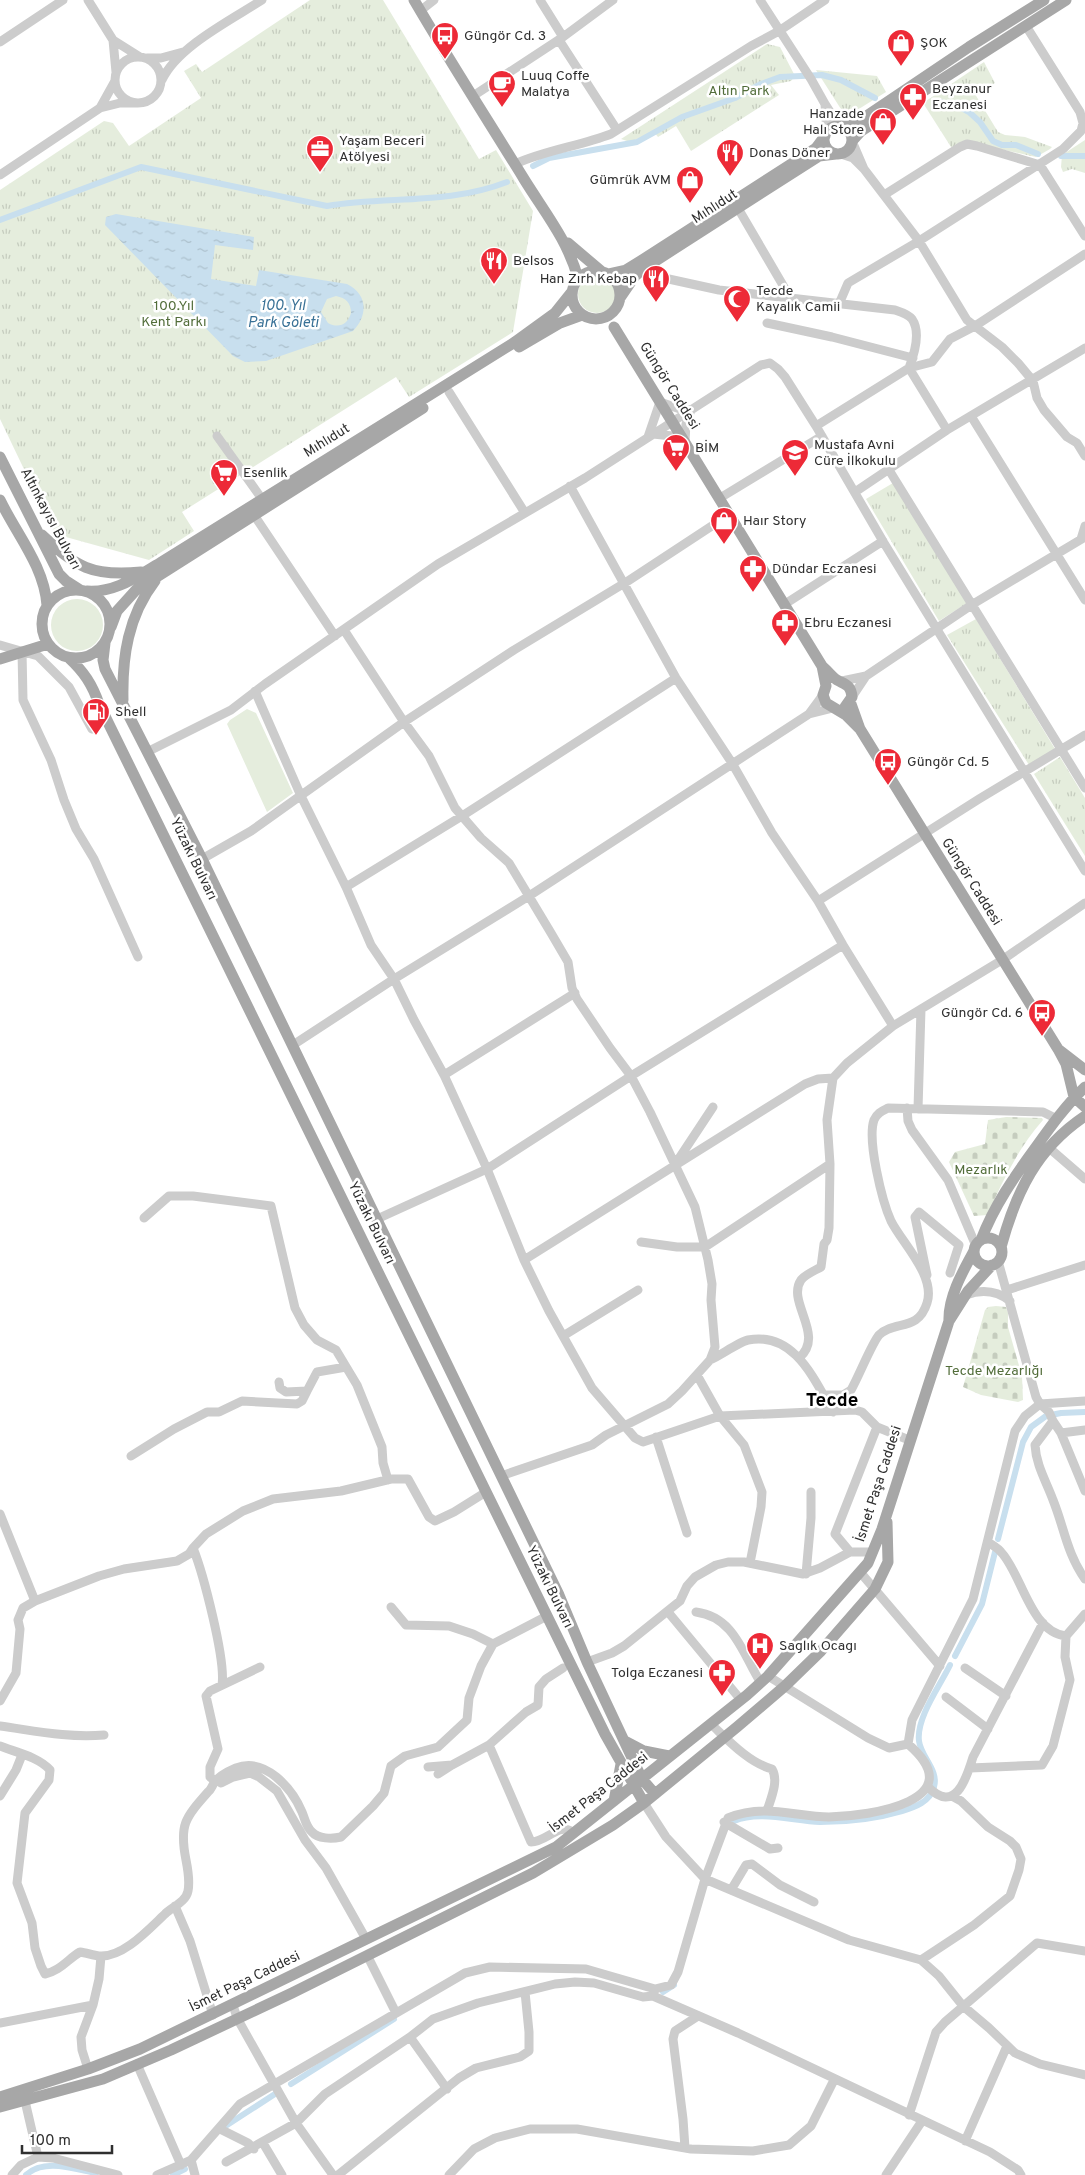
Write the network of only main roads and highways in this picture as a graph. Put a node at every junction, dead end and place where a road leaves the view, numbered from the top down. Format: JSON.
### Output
{"nodes":[{"id":1,"x":414,"y":0,"type":"edge"},
{"id":2,"x":1044,"y":0,"type":"edge"},
{"id":3,"x":1066,"y":0,"type":"edge"},
{"id":4,"x":839,"y":126,"type":"junction"},
{"id":5,"x":826,"y":134,"type":"junction"},
{"id":6,"x":852,"y":141,"type":"junction"},
{"id":7,"x":839,"y":154,"type":"junction"},
{"id":8,"x":563,"y":237,"type":"junction"},
{"id":9,"x":604,"y":273,"type":"junction"},
{"id":10,"x":578,"y":278,"type":"junction"},
{"id":11,"x":571,"y":294,"type":"junction"},
{"id":12,"x":618,"y":303,"type":"junction"},
{"id":13,"x":582,"y":315,"type":"junction"},
{"id":14,"x":598,"y":320,"type":"junction"},
{"id":15,"x":614,"y":327,"type":"junction"},
{"id":16,"x":0,"y":457,"type":"edge"},
{"id":17,"x":1,"y":507,"type":"edge"},
{"id":18,"x":36,"y":529,"type":"junction"},
{"id":19,"x":145,"y":571,"type":"junction"},
{"id":20,"x":159,"y":576,"type":"junction"},
{"id":21,"x":83,"y":590,"type":"junction"},
{"id":22,"x":47,"y":605,"type":"junction"},
{"id":23,"x":111,"y":627,"type":"junction"},
{"id":24,"x":105,"y":643,"type":"junction"},
{"id":25,"x":48,"y":644,"type":"junction"},
{"id":26,"x":69,"y":658,"type":"junction"},
{"id":27,"x":0,"y":659,"type":"edge"},
{"id":28,"x":822,"y":666,"type":"junction"},
{"id":29,"x":840,"y":680,"type":"junction"},
{"id":30,"x":824,"y":690,"type":"junction"},
{"id":31,"x":851,"y":699,"type":"junction"},
{"id":32,"x":123,"y":704,"type":"junction"},
{"id":33,"x":835,"y":708,"type":"junction"},
{"id":34,"x":860,"y":729,"type":"junction"},
{"id":35,"x":1058,"y":1049,"type":"junction"},
{"id":36,"x":1085,"y":1070,"type":"edge"},
{"id":37,"x":1085,"y":1087,"type":"edge"},
{"id":38,"x":1074,"y":1097,"type":"junction"},
{"id":39,"x":1085,"y":1107,"type":"edge"},
{"id":40,"x":1085,"y":1116,"type":"edge"},
{"id":41,"x":353,"y":1169,"type":"junction"},
{"id":42,"x":333,"y":1179,"type":"junction"},
{"id":43,"x":977,"y":1246,"type":"junction"},
{"id":44,"x":1001,"y":1247,"type":"junction"},
{"id":45,"x":995,"y":1263,"type":"junction"},
{"id":46,"x":949,"y":1321,"type":"junction"},
{"id":47,"x":887,"y":1513,"type":"junction"},
{"id":48,"x":625,"y":1741,"type":"junction"},
{"id":49,"x":670,"y":1756,"type":"junction"},
{"id":50,"x":621,"y":1764,"type":"junction"},
{"id":51,"x":642,"y":1779,"type":"junction"},
{"id":52,"x":633,"y":1786,"type":"junction"},
{"id":53,"x":655,"y":1794,"type":"junction"},
{"id":54,"x":614,"y":1801,"type":"junction"},
{"id":55,"x":644,"y":1803,"type":"junction"},
{"id":56,"x":2,"y":2100,"type":"edge"}],
"edges":[{"from":1,"to":8,"type":"main road"},
{"from":2,"to":4,"type":"main road"},
{"from":3,"to":6,"type":"main road"},
{"from":4,"to":5,"type":"main road"},
{"from":4,"to":6,"type":"main road"},
{"from":5,"to":7,"type":"main road"},
{"from":5,"to":9,"type":"main road","name":"Mıhlıdut"},
{"from":6,"to":7,"type":"main road"},
{"from":7,"to":12,"type":"main road","name":"Mıhlıdut"},
{"from":8,"to":9,"type":"main road"},
{"from":8,"to":10,"type":"main road"},
{"from":9,"to":10,"type":"main road"},
{"from":9,"to":12,"type":"main road"},
{"from":10,"to":11,"type":"main road"},
{"from":11,"to":13,"type":"main road"},
{"from":11,"to":19,"type":"main road","name":"Mıhlıdut"},
{"from":12,"to":14,"type":"main road"},
{"from":12,"to":15,"type":"main road"},
{"from":13,"to":14,"type":"main road"},
{"from":13,"to":20,"type":"main road","name":"Mıhlıdut"},
{"from":14,"to":15,"type":"main road"},
{"from":15,"to":28,"type":"main road","name":"Güngör Caddesi"},
{"from":16,"to":18,"type":"main road","name":"Altınkayısı Bulvarı"},
{"from":17,"to":22,"type":"main road"},
{"from":18,"to":19,"type":"main road"},
{"from":18,"to":21,"type":"main road","name":"Altınkayısı Bulvarı"},
{"from":19,"to":21,"type":"main road","name":"Mıhlıdut"},
{"from":20,"to":23,"type":"main road","name":"Mıhlıdut"},
{"from":20,"to":32,"type":"main road"},
{"from":21,"to":22,"type":"main road"},
{"from":21,"to":23,"type":"main road"},
{"from":22,"to":25,"type":"main road"},
{"from":23,"to":24,"type":"main road"},
{"from":24,"to":26,"type":"main road"},
{"from":24,"to":32,"type":"main road","name":"Yüzakı Bulvarı"},
{"from":25,"to":26,"type":"main road"},
{"from":25,"to":27,"type":"main road"},
{"from":26,"to":42,"type":"main road","name":"Yüzakı Bulvarı"},
{"from":28,"to":29,"type":"main road"},
{"from":28,"to":30,"type":"main road"},
{"from":29,"to":30,"type":"main road"},
{"from":29,"to":31,"type":"main road"},
{"from":30,"to":33,"type":"main road"},
{"from":31,"to":33,"type":"main road"},
{"from":31,"to":34,"type":"main road"},
{"from":32,"to":41,"type":"main road","name":"Yüzakı Bulvarı"},
{"from":33,"to":34,"type":"main road"},
{"from":34,"to":35,"type":"main road","name":"Güngör Caddesi"},
{"from":35,"to":36,"type":"main road"},
{"from":35,"to":38,"type":"main road"},
{"from":37,"to":38,"type":"main road"},
{"from":38,"to":39,"type":"main road"},
{"from":38,"to":43,"type":"main road"},
{"from":40,"to":44,"type":"main road"},
{"from":41,"to":42,"type":"main road"},
{"from":41,"to":48,"type":"main road","name":"Yüzakı Bulvarı"},
{"from":42,"to":50,"type":"main road","name":"Yüzakı Bulvarı"},
{"from":43,"to":44,"type":"main road"},
{"from":43,"to":45,"type":"main road"},
{"from":43,"to":46,"type":"main road"},
{"from":44,"to":45,"type":"main road"},
{"from":45,"to":46,"type":"main road"},
{"from":46,"to":47,"type":"main road","name":"İsmet Paşa Caddesi"},
{"from":47,"to":49,"type":"main road","name":"İsmet Paşa Caddesi"},
{"from":47,"to":53,"type":"main road"},
{"from":48,"to":49,"type":"main road"},
{"from":48,"to":51,"type":"main road","name":"Yüzakı Bulvarı"},
{"from":49,"to":51,"type":"main road","name":"İsmet Paşa Caddesi"},
{"from":50,"to":52,"type":"main road","name":"Yüzakı Bulvarı"},
{"from":50,"to":54,"type":"main road"},
{"from":51,"to":52,"type":"main road","name":"İsmet Paşa Caddesi"},
{"from":51,"to":53,"type":"main road","name":"Yüzakı Bulvarı"},
{"from":52,"to":54,"type":"main road","name":"İsmet Paşa Caddesi"},
{"from":52,"to":55,"type":"main road","name":"Yüzakı Bulvarı"},
{"from":53,"to":55,"type":"main road"},
{"from":54,"to":56,"type":"main road","name":"İsmet Paşa Caddesi"},
{"from":55,"to":56,"type":"main road"}]}
